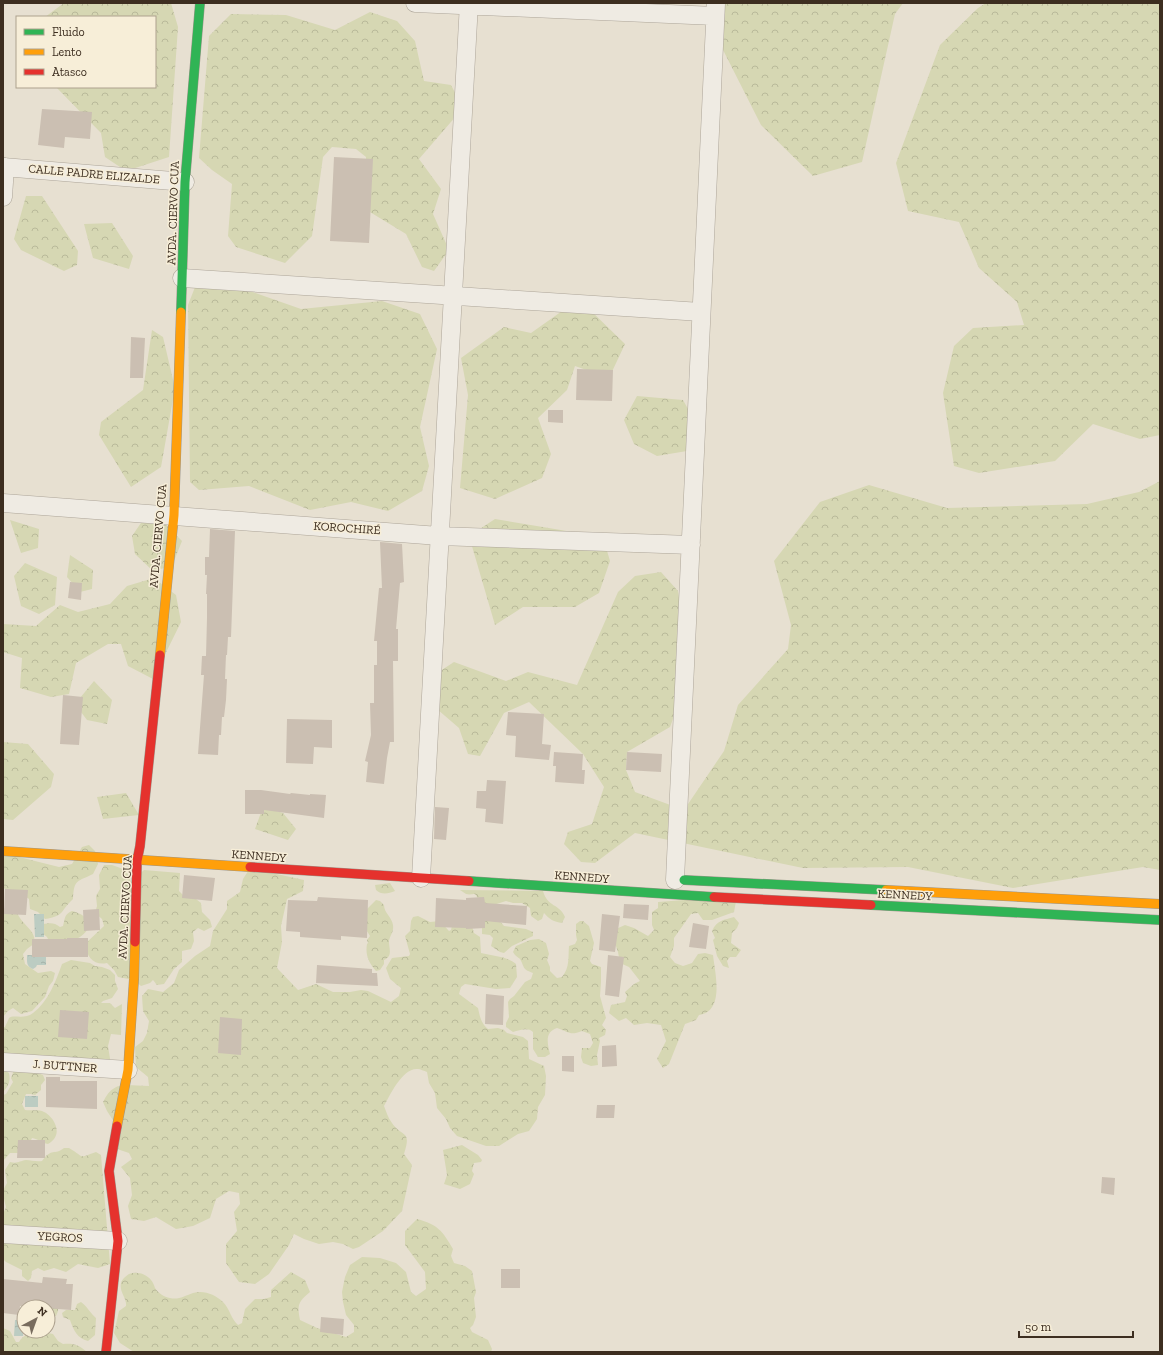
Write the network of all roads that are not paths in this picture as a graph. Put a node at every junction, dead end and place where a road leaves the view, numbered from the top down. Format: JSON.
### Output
{"nodes":[{"id":1,"x":200,"y":3,"type":"edge"},
{"id":2,"x":415,"y":3,"type":"edge"},
{"id":3,"x":468,"y":4,"type":"edge"},
{"id":4,"x":715,"y":10,"type":"edge"},
{"id":5,"x":4,"y":167,"type":"edge"},
{"id":6,"x":185,"y":182,"type":"junction"},
{"id":7,"x":3,"y":197,"type":"edge"},
{"id":8,"x":182,"y":278,"type":"junction"},
{"id":9,"x":452,"y":295,"type":"junction"},
{"id":10,"x":701,"y":312,"type":"junction"},
{"id":11,"x":3,"y":503,"type":"edge"},
{"id":12,"x":174,"y":515,"type":"junction"},
{"id":13,"x":439,"y":536,"type":"junction"},
{"id":14,"x":691,"y":545,"type":"junction"},
{"id":15,"x":3,"y":851,"type":"edge"},
{"id":16,"x":137,"y":861,"type":"junction"},
{"id":17,"x":421,"y":868,"type":"junction"},
{"id":18,"x":671,"y":880,"type":"joint"},
{"id":19,"x":1160,"y":904,"type":"edge"},
{"id":20,"x":1160,"y":920,"type":"edge"},
{"id":21,"x":3,"y":1062,"type":"edge"},
{"id":22,"x":128,"y":1070,"type":"junction"},
{"id":23,"x":3,"y":1234,"type":"edge"},
{"id":24,"x":118,"y":1241,"type":"junction"},
{"id":25,"x":106,"y":1352,"type":"edge"}],
"edges":[{"from":1,"to":6,"type":"main road","name":"AVDA. CIERVO CUA"},
{"from":2,"to":3,"type":"street"},
{"from":3,"to":4,"type":"street"},
{"from":3,"to":9,"type":"street"},
{"from":4,"to":10,"type":"street"},
{"from":5,"to":6,"type":"street","name":"CALLE PADRE ELIZALDE"},
{"from":5,"to":7,"type":"street"},
{"from":6,"to":8,"type":"main road","name":"AVDA. CIERVO CUA"},
{"from":8,"to":9,"type":"street"},
{"from":8,"to":12,"type":"main road","name":"AVDA. CIERVO CUA"},
{"from":9,"to":10,"type":"street"},
{"from":9,"to":13,"type":"street"},
{"from":10,"to":14,"type":"street"},
{"from":11,"to":12,"type":"street","name":"KOROCHIRÉ"},
{"from":12,"to":13,"type":"street","name":"KOROCHIRÉ"},
{"from":12,"to":16,"type":"main road","name":"AVDA. CIERVO CUA"},
{"from":13,"to":14,"type":"street","name":"KOROCHIRÉ"},
{"from":13,"to":17,"type":"street"},
{"from":14,"to":18,"type":"street"},
{"from":15,"to":16,"type":"main road","name":"KENNEDY"},
{"from":16,"to":17,"type":"main road","name":"KENNEDY"},
{"from":16,"to":22,"type":"main road","name":"AVDA. CIERVO CUA"},
{"from":17,"to":20,"type":"main road","name":"KENNEDY"},
{"from":18,"to":19,"type":"main road","name":"KENNEDY"},
{"from":21,"to":22,"type":"street","name":"J. BUTTNER"},
{"from":22,"to":24,"type":"main road","name":"AVDA. CIERVO CUA"},
{"from":23,"to":24,"type":"street","name":"YEGROS"},
{"from":24,"to":25,"type":"main road","name":"AVDA. CIERVO CUA"}]}
